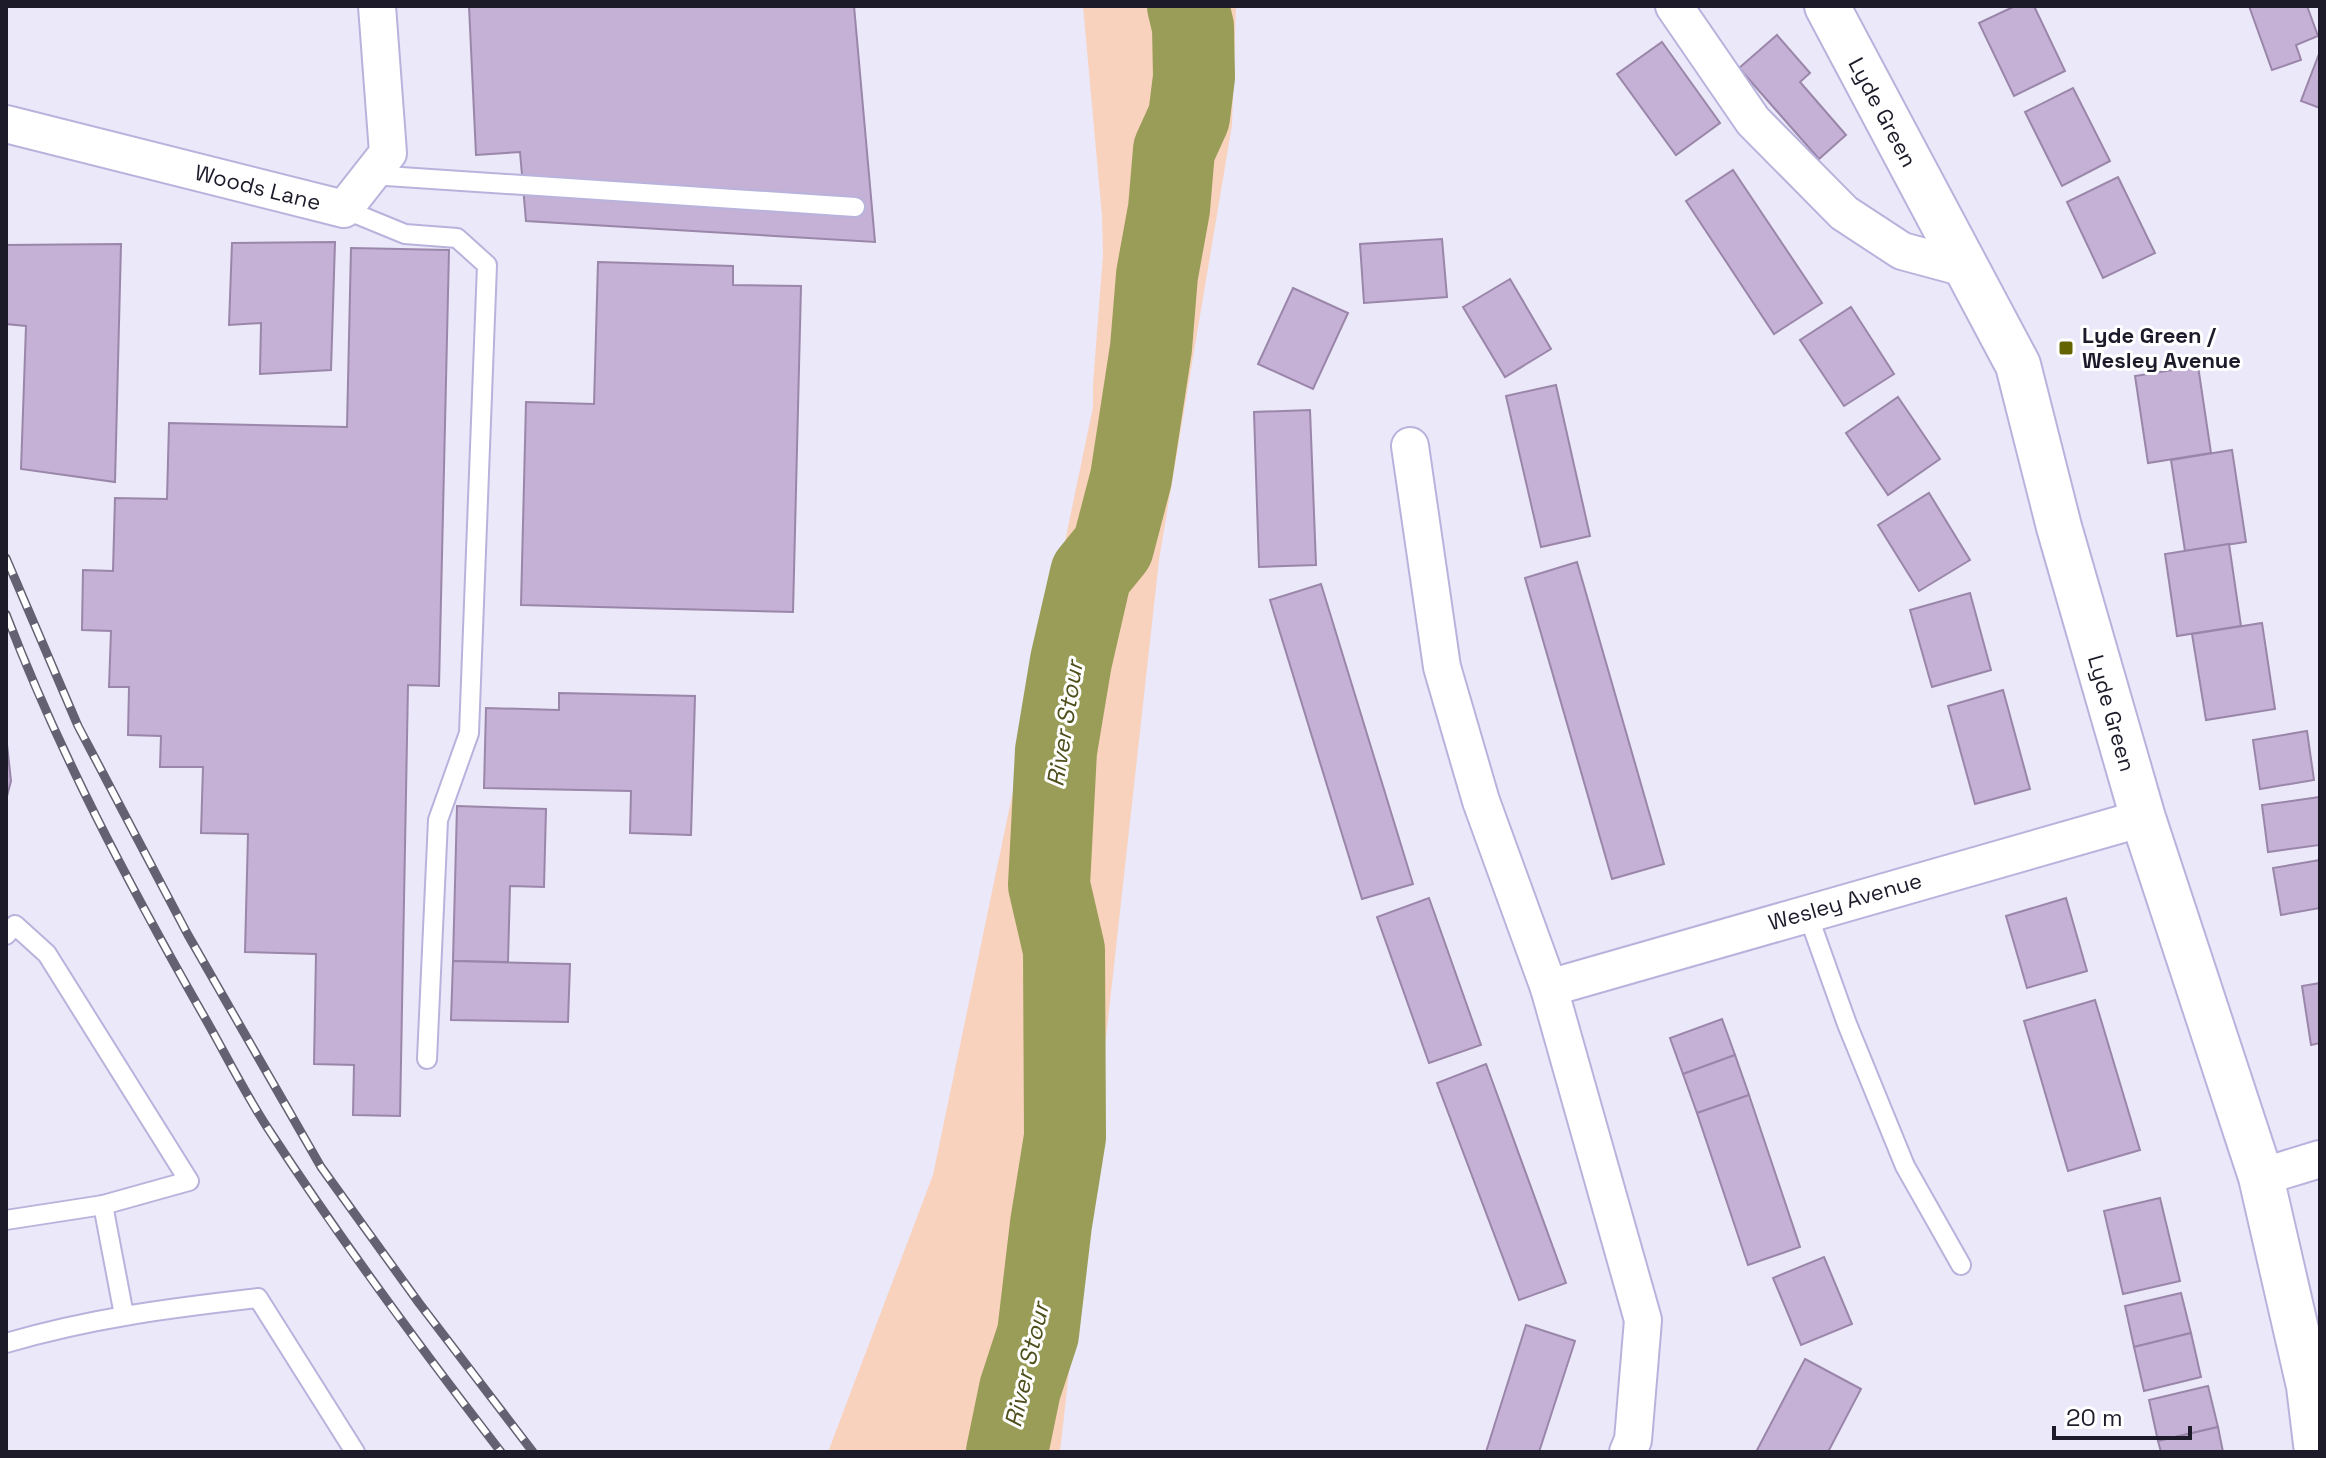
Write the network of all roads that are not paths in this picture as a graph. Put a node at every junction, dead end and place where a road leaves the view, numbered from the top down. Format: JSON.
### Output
{"nodes":[{"id":1,"x":377,"y":6,"type":"edge"},
{"id":2,"x":1674,"y":6,"type":"edge"},
{"id":3,"x":1827,"y":6,"type":"edge"},
{"id":4,"x":6,"y":124,"type":"edge"},
{"id":5,"x":371,"y":175,"type":"junction"},
{"id":6,"x":855,"y":207,"type":"dead end"},
{"id":7,"x":344,"y":209,"type":"junction"},
{"id":8,"x":1965,"y":268,"type":"junction"},
{"id":9,"x":1410,"y":446,"type":"dead end"},
{"id":10,"x":2143,"y":818,"type":"junction"},
{"id":11,"x":1807,"y":912,"type":"junction"},
{"id":12,"x":6,"y":935,"type":"edge"},
{"id":13,"x":1549,"y":988,"type":"junction"},
{"id":14,"x":427,"y":1059,"type":"dead end"},
{"id":15,"x":2320,"y":1159,"type":"edge"},
{"id":16,"x":2261,"y":1177,"type":"junction"},
{"id":17,"x":103,"y":1205,"type":"junction"},
{"id":18,"x":6,"y":1220,"type":"edge"},
{"id":19,"x":1961,"y":1265,"type":"dead end"},
{"id":20,"x":124,"y":1315,"type":"junction"},
{"id":21,"x":6,"y":1343,"type":"edge"},
{"id":22,"x":355,"y":1452,"type":"edge"},
{"id":23,"x":1628,"y":1452,"type":"edge"},
{"id":24,"x":2317,"y":1452,"type":"edge"}],
"edges":[{"from":1,"to":5,"type":"street","name":"Woods Lane"},
{"from":2,"to":8,"type":"street"},
{"from":3,"to":8,"type":"street","name":"Lyde Green"},
{"from":4,"to":7,"type":"street","name":"Woods Lane"},
{"from":5,"to":6,"type":"lane"},
{"from":5,"to":7,"type":"street","name":"Woods Lane"},
{"from":7,"to":14,"type":"lane"},
{"from":8,"to":10,"type":"street","name":"Lyde Green"},
{"from":9,"to":13,"type":"street"},
{"from":10,"to":11,"type":"street","name":"Wesley Avenue"},
{"from":10,"to":16,"type":"street","name":"Lyde Green"},
{"from":11,"to":13,"type":"street","name":"Wesley Avenue"},
{"from":11,"to":19,"type":"lane"},
{"from":12,"to":17,"type":"lane"},
{"from":13,"to":23,"type":"street"},
{"from":15,"to":16,"type":"street"},
{"from":16,"to":24,"type":"street","name":"Lyde Green"},
{"from":17,"to":18,"type":"lane"},
{"from":17,"to":20,"type":"lane"},
{"from":20,"to":21,"type":"lane"},
{"from":20,"to":22,"type":"lane"}]}
